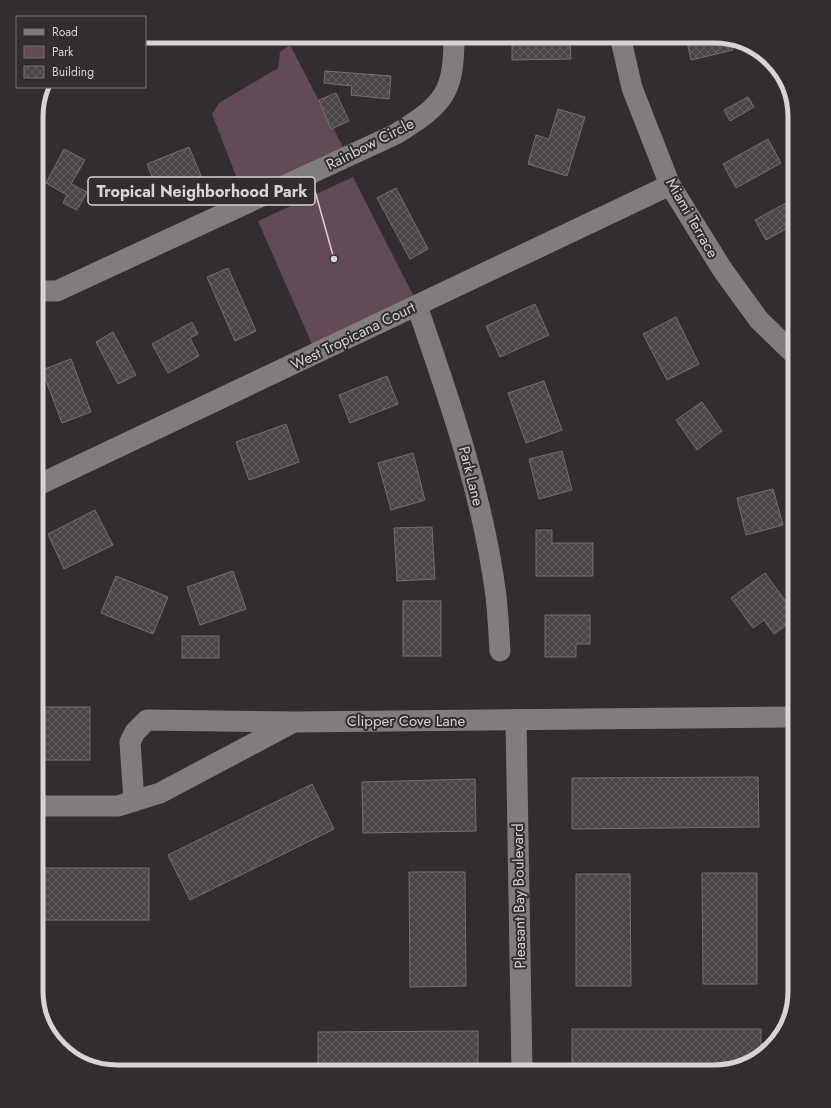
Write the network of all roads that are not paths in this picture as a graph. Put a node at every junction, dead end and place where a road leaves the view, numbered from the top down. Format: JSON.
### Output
{"nodes":[{"id":1,"x":454,"y":43,"type":"edge"},
{"id":2,"x":622,"y":43,"type":"edge"},
{"id":3,"x":670,"y":185,"type":"junction"},
{"id":4,"x":43,"y":291,"type":"edge"},
{"id":5,"x":416,"y":306,"type":"junction"},
{"id":6,"x":788,"y":348,"type":"edge"},
{"id":7,"x":43,"y":483,"type":"edge"},
{"id":8,"x":500,"y":651,"type":"dead end"},
{"id":9,"x":788,"y":717,"type":"edge"},
{"id":10,"x":516,"y":720,"type":"junction"},
{"id":11,"x":294,"y":722,"type":"junction"},
{"id":12,"x":134,"y":800,"type":"junction"},
{"id":13,"x":43,"y":806,"type":"edge"},
{"id":14,"x":522,"y":1065,"type":"edge"}],
"edges":[{"from":1,"to":4,"type":"street","name":"Rainbow Circle"},
{"from":2,"to":3,"type":"street","name":"Miami Terrace"},
{"from":3,"to":5,"type":"street","name":"West Tropicana Court"},
{"from":3,"to":6,"type":"street","name":"Miami Terrace"},
{"from":5,"to":7,"type":"street","name":"West Tropicana Court"},
{"from":5,"to":8,"type":"street","name":"Park Lane"},
{"from":9,"to":10,"type":"street","name":"Clipper Cove Lane"},
{"from":10,"to":11,"type":"street","name":"Clipper Cove Lane"},
{"from":10,"to":14,"type":"street","name":"Pleasant Bay Boulevard"},
{"from":11,"to":12,"type":"street","name":"Clipper Cove Lane"},
{"from":11,"to":12,"type":"street"},
{"from":12,"to":13,"type":"street","name":"Clipper Cove Lane"}]}
